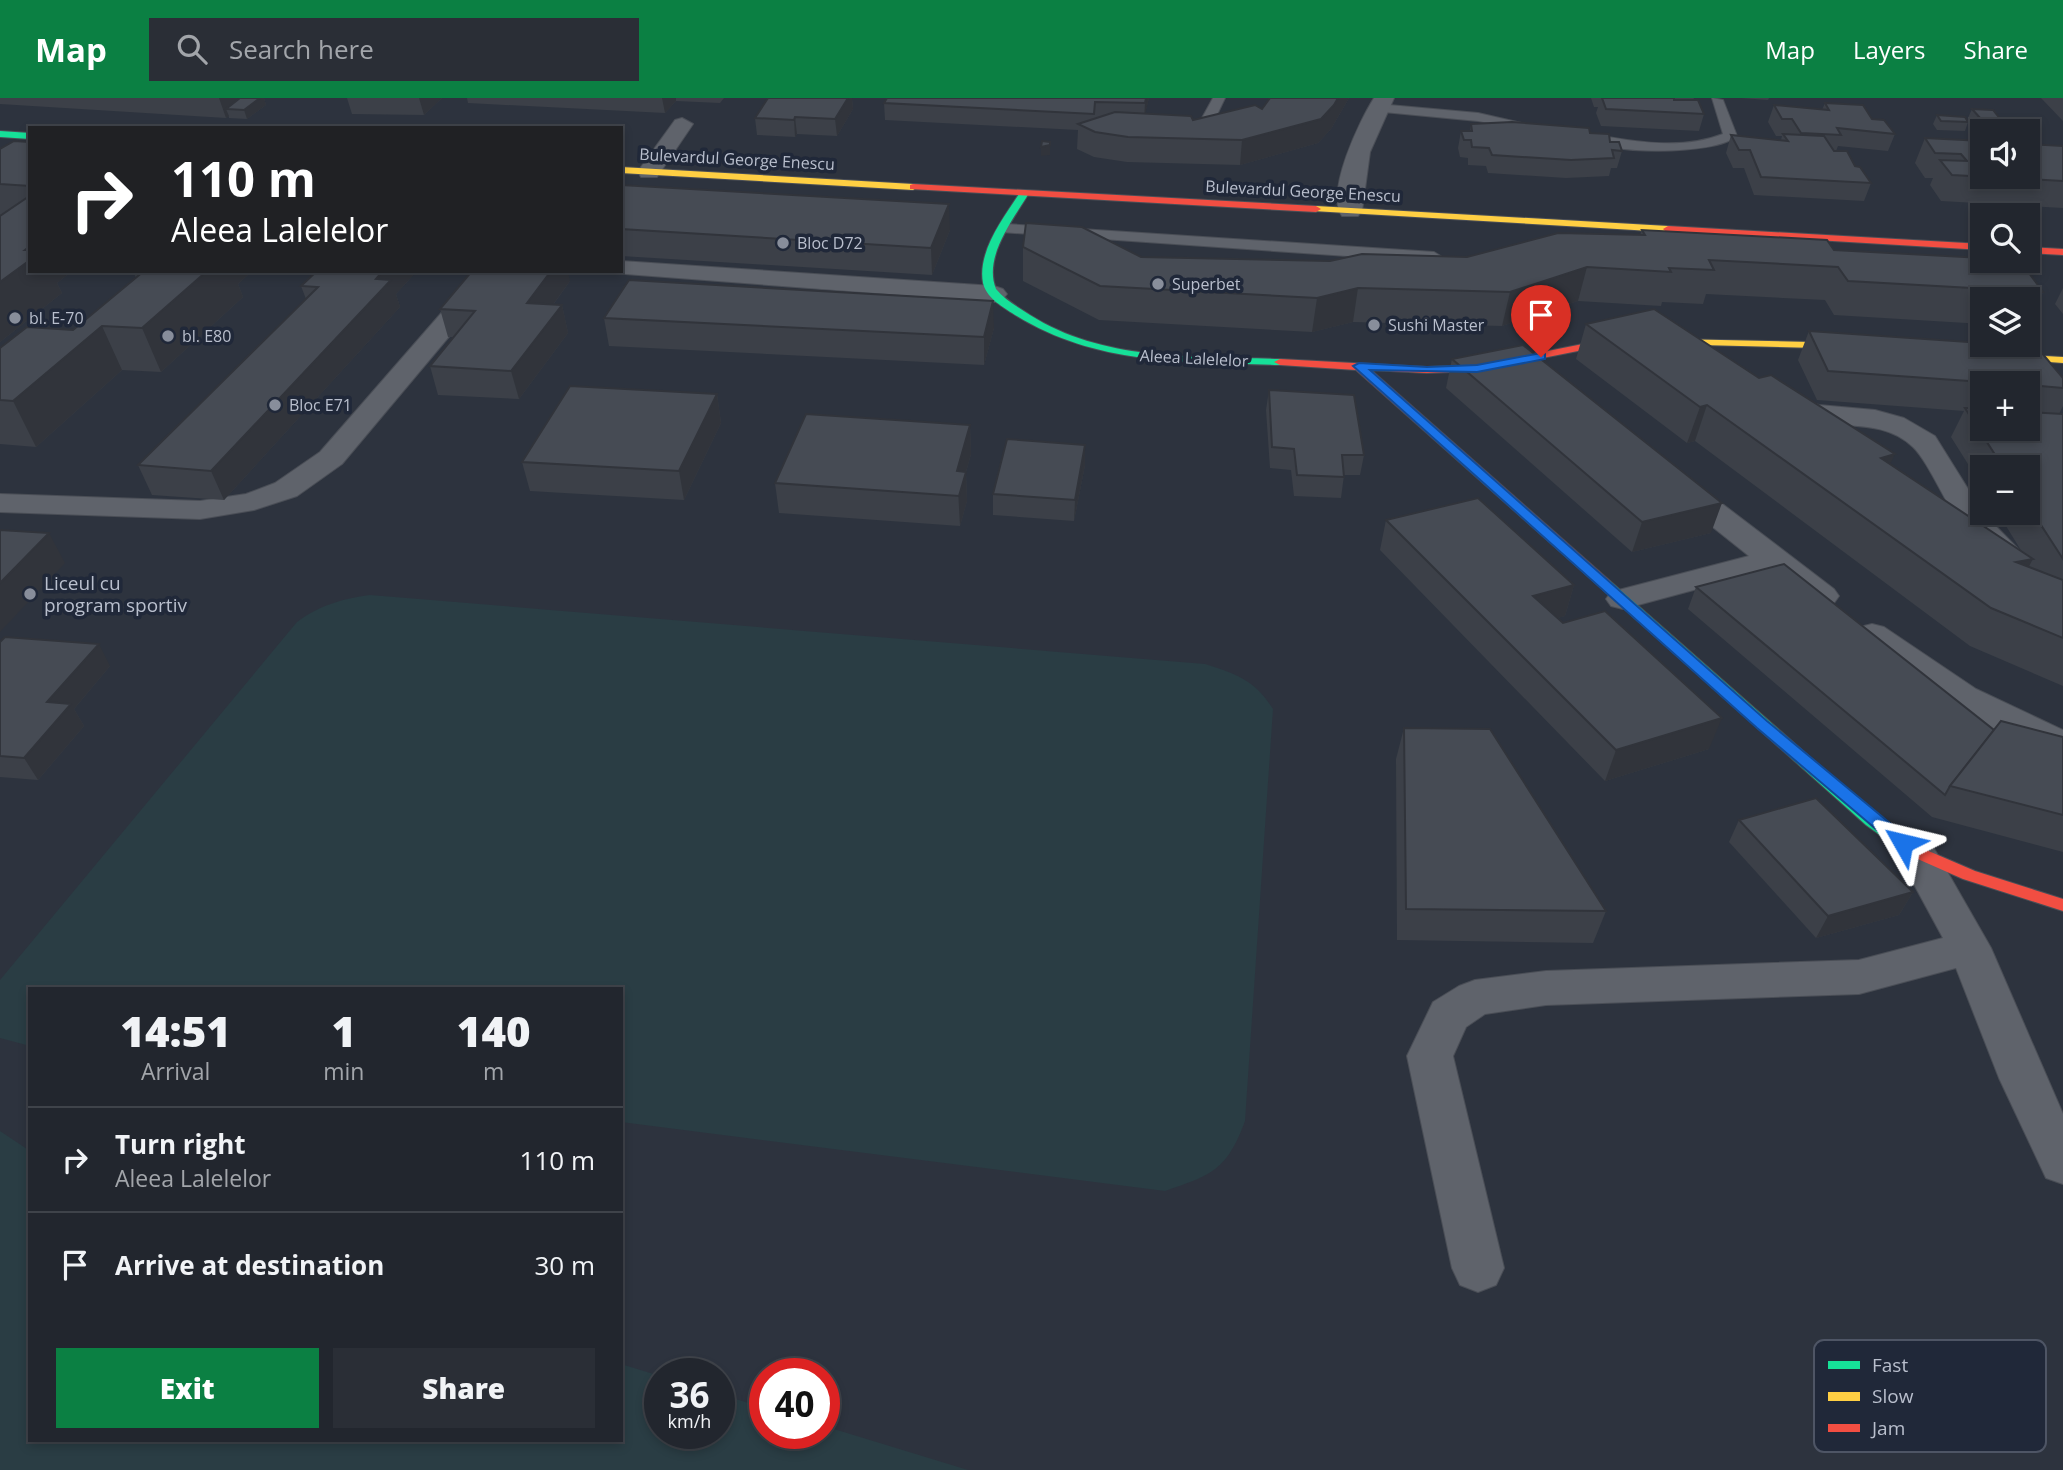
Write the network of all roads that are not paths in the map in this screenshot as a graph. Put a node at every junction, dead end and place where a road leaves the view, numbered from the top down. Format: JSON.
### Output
{"nodes":[{"id":1,"x":1219,"y":98,"type":"edge"},
{"id":2,"x":1717,"y":100,"type":"dead end"},
{"id":3,"x":1381,"y":103,"type":"edge"},
{"id":4,"x":1209,"y":118,"type":"edge"},
{"id":5,"x":682,"y":124,"type":"dead end"},
{"id":6,"x":1546,"y":130,"type":"edge"},
{"id":7,"x":0,"y":134,"type":"edge"},
{"id":8,"x":1573,"y":135,"type":"edge"},
{"id":9,"x":28,"y":136,"type":"edge"},
{"id":10,"x":623,"y":170,"type":"edge"},
{"id":11,"x":649,"y":172,"type":"junction"},
{"id":12,"x":1024,"y":193,"type":"junction"},
{"id":13,"x":1350,"y":211,"type":"junction"},
{"id":14,"x":1006,"y":229,"type":"junction"},
{"id":15,"x":1970,"y":246,"type":"edge"},
{"id":16,"x":2040,"y":251,"type":"edge"},
{"id":17,"x":2063,"y":252,"type":"edge"},
{"id":18,"x":1445,"y":258,"type":"edge"},
{"id":19,"x":623,"y":268,"type":"edge"},
{"id":20,"x":490,"y":273,"type":"edge"},
{"id":21,"x":994,"y":294,"type":"junction"},
{"id":22,"x":1674,"y":340,"type":"junction"},
{"id":23,"x":1869,"y":347,"type":"edge"},
{"id":24,"x":2013,"y":357,"type":"edge"},
{"id":25,"x":2031,"y":358,"type":"junction"},
{"id":26,"x":2063,"y":360,"type":"edge"},
{"id":27,"x":1519,"y":362,"type":"junction"},
{"id":28,"x":1359,"y":366,"type":"junction"},
{"id":29,"x":1716,"y":371,"type":"edge"},
{"id":30,"x":1551,"y":386,"type":"edge"},
{"id":31,"x":2055,"y":391,"type":"edge"},
{"id":32,"x":1758,"y":395,"type":"edge"},
{"id":33,"x":1657,"y":468,"type":"edge"},
{"id":34,"x":0,"y":503,"type":"edge"},
{"id":35,"x":1774,"y":559,"type":"junction"},
{"id":36,"x":2022,"y":581,"type":"edge"},
{"id":37,"x":1623,"y":599,"type":"junction"},
{"id":38,"x":2063,"y":744,"type":"edge"},
{"id":39,"x":1918,"y":855,"type":"junction"},
{"id":40,"x":2063,"y":905,"type":"edge"},
{"id":41,"x":1970,"y":948,"type":"junction"},
{"id":42,"x":2063,"y":1163,"type":"edge"},
{"id":43,"x":1478,"y":1268,"type":"dead end"}],
"edges":[{"from":1,"to":4,"type":"lane"},
{"from":2,"to":8,"type":"lane"},
{"from":3,"to":6,"type":"lane"},
{"from":3,"to":13,"type":"street"},
{"from":5,"to":11,"type":"street"},
{"from":7,"to":9,"type":"street"},
{"from":10,"to":11,"type":"street","name":"Bulevardul George Enescu"},
{"from":11,"to":12,"type":"street","name":"Bulevardul George Enescu"},
{"from":12,"to":13,"type":"street","name":"Bulevardul George Enescu"},
{"from":12,"to":14,"type":"street"},
{"from":13,"to":15,"type":"street","name":"Bulevardul George Enescu"},
{"from":14,"to":18,"type":"lane"},
{"from":14,"to":21,"type":"street"},
{"from":16,"to":17,"type":"street"},
{"from":19,"to":21,"type":"street"},
{"from":20,"to":34,"type":"street"},
{"from":21,"to":28,"type":"street","name":"Aleea Lalelelor"},
{"from":22,"to":23,"type":"street","name":"Aleea Lalelelor"},
{"from":22,"to":27,"type":"street","name":"Aleea Lalelelor"},
{"from":22,"to":29,"type":"street"},
{"from":24,"to":25,"type":"street"},
{"from":25,"to":26,"type":"street"},
{"from":25,"to":31,"type":"street"},
{"from":27,"to":28,"type":"street","name":"Aleea Lalelelor"},
{"from":27,"to":30,"type":"street"},
{"from":28,"to":37,"type":"street"},
{"from":32,"to":36,"type":"street"},
{"from":33,"to":35,"type":"street"},
{"from":35,"to":37,"type":"street"},
{"from":35,"to":38,"type":"street"},
{"from":37,"to":39,"type":"street"},
{"from":39,"to":40,"type":"street"},
{"from":39,"to":41,"type":"street"},
{"from":41,"to":42,"type":"street"},
{"from":41,"to":43,"type":"street"}]}
